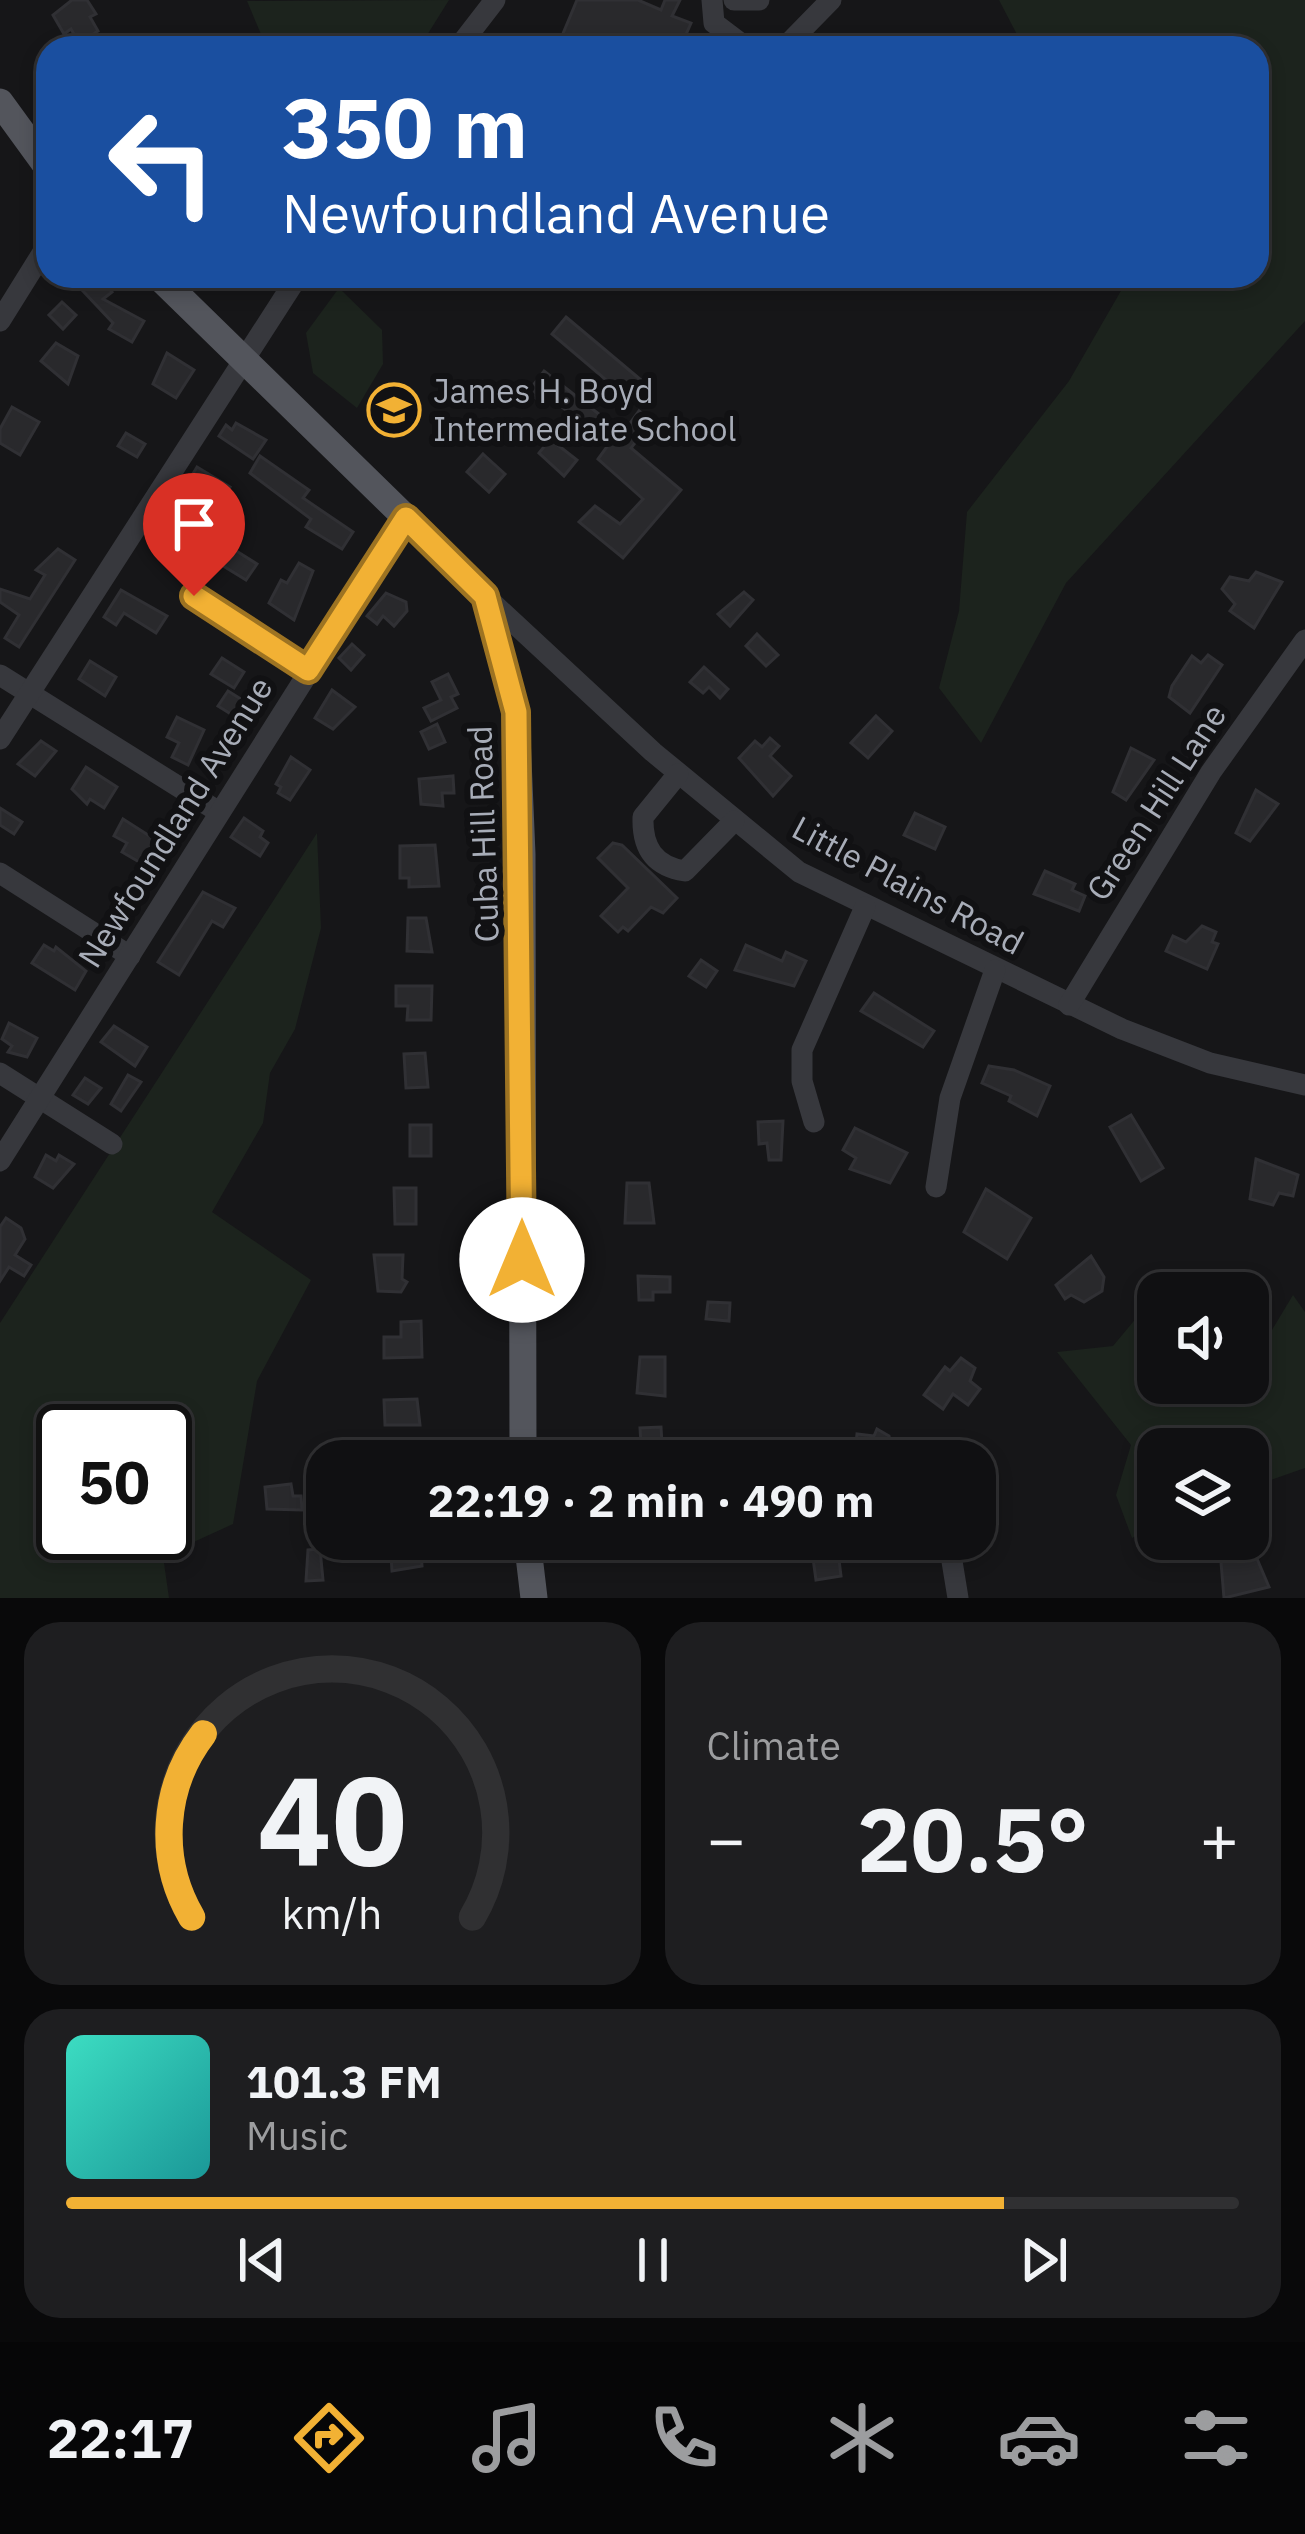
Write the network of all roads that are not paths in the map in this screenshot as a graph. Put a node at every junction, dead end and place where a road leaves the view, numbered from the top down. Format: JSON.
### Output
{"nodes":[{"id":1,"x":495,"y":0,"type":"edge"},
{"id":2,"x":758,"y":0,"type":"edge"},
{"id":3,"x":831,"y":0,"type":"edge"},
{"id":4,"x":720,"y":1,"type":"edge"},
{"id":5,"x":467,"y":36,"type":"edge"},
{"id":6,"x":731,"y":36,"type":"edge"},
{"id":7,"x":796,"y":36,"type":"edge"},
{"id":8,"x":0,"y":102,"type":"edge"},
{"id":9,"x":36,"y":152,"type":"edge"},
{"id":10,"x":36,"y":263,"type":"edge"},
{"id":11,"x":171,"y":288,"type":"edge"},
{"id":12,"x":290,"y":288,"type":"edge"},
{"id":13,"x":0,"y":321,"type":"edge"},
{"id":14,"x":242,"y":356,"type":"junction"},
{"id":15,"x":406,"y":518,"type":"junction"},
{"id":16,"x":194,"y":596,"type":"dead end"},
{"id":17,"x":485,"y":596,"type":"junction"},
{"id":18,"x":1305,"y":640,"type":"edge"},
{"id":19,"x":308,"y":670,"type":"junction"},
{"id":20,"x":0,"y":676,"type":"edge"},
{"id":21,"x":28,"y":694,"type":"junction"},
{"id":22,"x":0,"y":739,"type":"edge"},
{"id":23,"x":678,"y":773,"type":"junction"},
{"id":24,"x":218,"y":812,"type":"junction"},
{"id":25,"x":734,"y":821,"type":"junction"},
{"id":26,"x":0,"y":873,"type":"edge"},
{"id":27,"x":866,"y":907,"type":"junction"},
{"id":28,"x":130,"y":956,"type":"junction"},
{"id":29,"x":995,"y":970,"type":"junction"},
{"id":30,"x":1069,"y":1005,"type":"junction"},
{"id":31,"x":0,"y":1072,"type":"edge"},
{"id":32,"x":1305,"y":1085,"type":"edge"},
{"id":33,"x":40,"y":1098,"type":"junction"},
{"id":34,"x":814,"y":1122,"type":"dead end"},
{"id":35,"x":112,"y":1144,"type":"dead end"},
{"id":36,"x":0,"y":1161,"type":"edge"},
{"id":37,"x":936,"y":1187,"type":"dead end"},
{"id":38,"x":524,"y":1440,"type":"edge"},
{"id":39,"x":529,"y":1560,"type":"edge"},
{"id":40,"x":952,"y":1560,"type":"edge"},
{"id":41,"x":534,"y":1598,"type":"edge"},
{"id":42,"x":958,"y":1598,"type":"edge"}],
"edges":[{"from":1,"to":5,"type":"street"},
{"from":2,"to":4,"type":"street"},
{"from":3,"to":7,"type":"street"},
{"from":4,"to":6,"type":"street"},
{"from":8,"to":9,"type":"main road"},
{"from":10,"to":13,"type":"street"},
{"from":11,"to":14,"type":"main road"},
{"from":12,"to":14,"type":"street"},
{"from":14,"to":15,"type":"main road"},
{"from":14,"to":21,"type":"street"},
{"from":15,"to":17,"type":"main road"},
{"from":15,"to":19,"type":"street","name":"Newfoundland Avenue"},
{"from":16,"to":19,"type":"street"},
{"from":17,"to":23,"type":"street","name":"Little Plains Road"},
{"from":17,"to":38,"type":"main road","name":"Cuba Hill Road"},
{"from":18,"to":30,"type":"street","name":"Green Hill Lane"},
{"from":19,"to":24,"type":"street","name":"Newfoundland Avenue"},
{"from":20,"to":21,"type":"street"},
{"from":21,"to":22,"type":"street"},
{"from":21,"to":24,"type":"street"},
{"from":23,"to":25,"type":"street","name":"Little Plains Road"},
{"from":23,"to":25,"type":"street"},
{"from":24,"to":28,"type":"street","name":"Newfoundland Avenue"},
{"from":25,"to":27,"type":"street","name":"Little Plains Road"},
{"from":26,"to":28,"type":"street"},
{"from":27,"to":29,"type":"street","name":"Little Plains Road"},
{"from":27,"to":34,"type":"street"},
{"from":28,"to":33,"type":"street","name":"Newfoundland Avenue"},
{"from":29,"to":30,"type":"street","name":"Little Plains Road"},
{"from":29,"to":37,"type":"street"},
{"from":30,"to":32,"type":"street","name":"Little Plains Road"},
{"from":31,"to":33,"type":"street"},
{"from":33,"to":35,"type":"street"},
{"from":33,"to":36,"type":"street","name":"Newfoundland Avenue"},
{"from":39,"to":41,"type":"main road"},
{"from":40,"to":42,"type":"street"}]}
